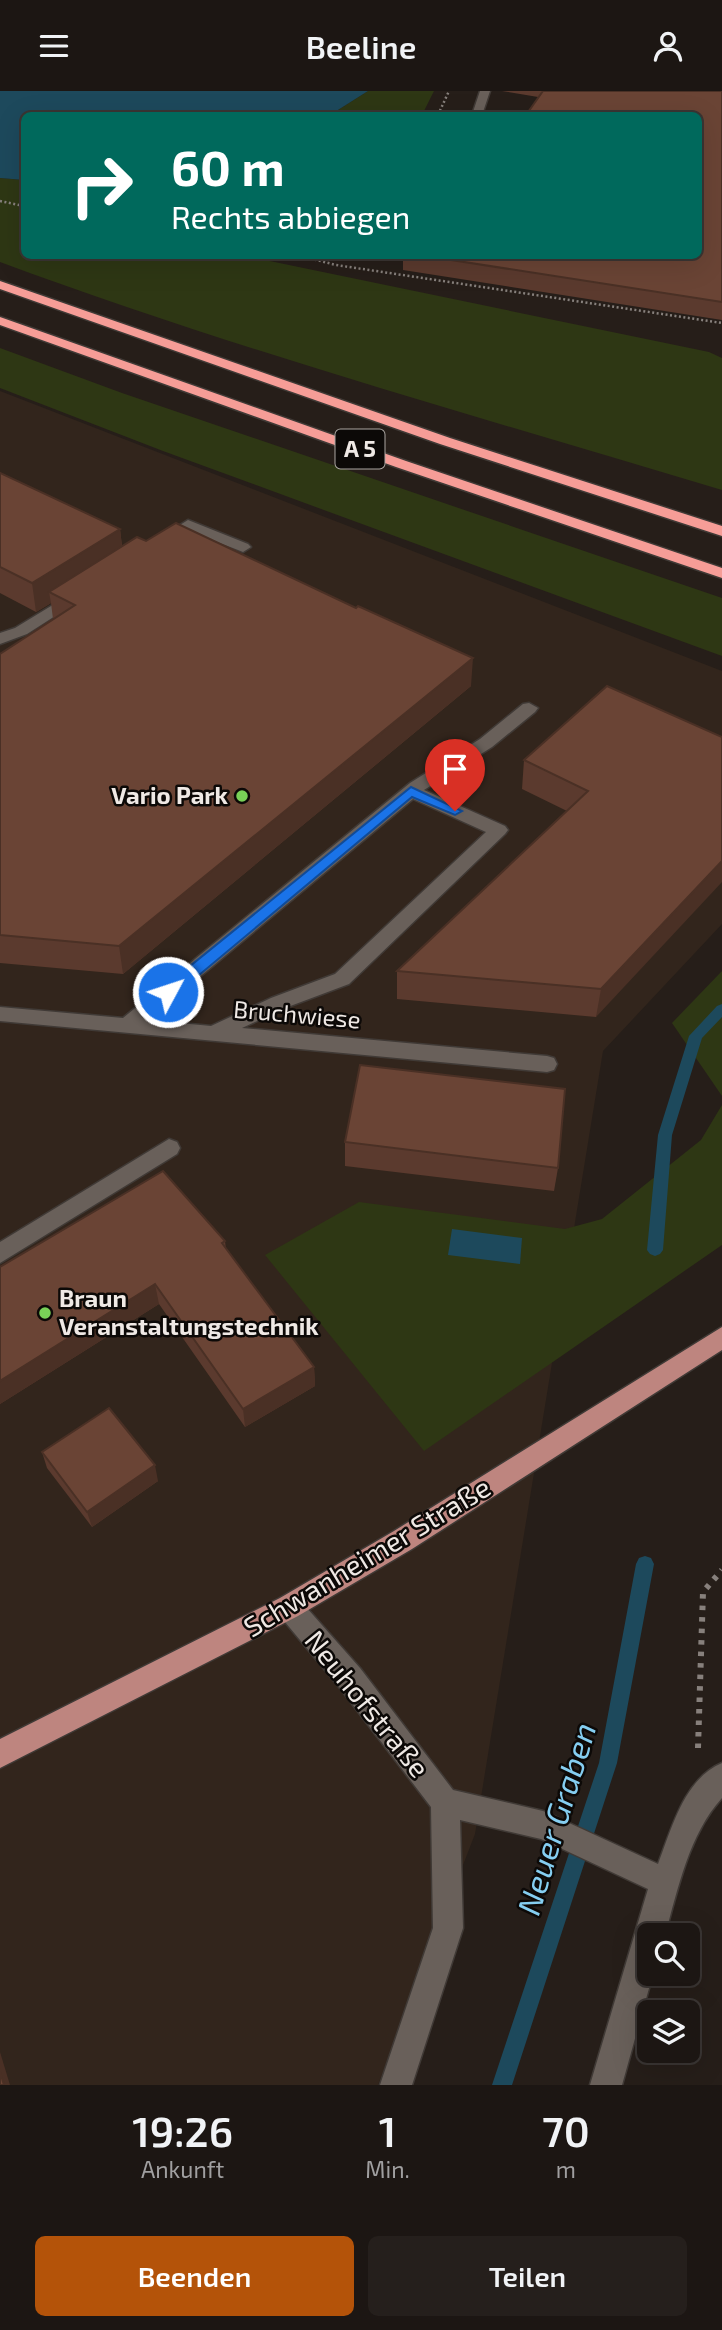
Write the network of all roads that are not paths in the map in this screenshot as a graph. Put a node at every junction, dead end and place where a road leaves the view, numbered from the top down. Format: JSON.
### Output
{"nodes":[{"id":1,"x":485,"y":91,"type":"edge"},
{"id":2,"x":478,"y":112,"type":"edge"},
{"id":3,"x":0,"y":285,"type":"edge"},
{"id":4,"x":0,"y":321,"type":"edge"},
{"id":5,"x":722,"y":531,"type":"edge"},
{"id":6,"x":243,"y":547,"type":"dead end"},
{"id":7,"x":144,"y":553,"type":"edge"},
{"id":8,"x":722,"y":573,"type":"edge"},
{"id":9,"x":88,"y":589,"type":"edge"},
{"id":10,"x":0,"y":639,"type":"edge"},
{"id":11,"x":529,"y":708,"type":"dead end"},
{"id":12,"x":411,"y":791,"type":"junction"},
{"id":13,"x":0,"y":1014,"type":"edge"},
{"id":14,"x":128,"y":1025,"type":"junction"},
{"id":15,"x":214,"y":1033,"type":"junction"},
{"id":16,"x":547,"y":1064,"type":"dead end"},
{"id":17,"x":169,"y":1148,"type":"dead end"},
{"id":18,"x":0,"y":1254,"type":"edge"},
{"id":19,"x":722,"y":1337,"type":"edge"},
{"id":20,"x":289,"y":1607,"type":"junction"},
{"id":21,"x":0,"y":1754,"type":"edge"},
{"id":22,"x":722,"y":1777,"type":"edge"},
{"id":23,"x":445,"y":1802,"type":"junction"},
{"id":24,"x":665,"y":1882,"type":"junction"},
{"id":25,"x":653,"y":1923,"type":"edge"},
{"id":26,"x":637,"y":1978,"type":"edge"},
{"id":27,"x":396,"y":2085,"type":"edge"},
{"id":28,"x":606,"y":2085,"type":"edge"}],
"edges":[{"from":1,"to":2,"type":"street"},
{"from":3,"to":5,"type":"highway","number":"A 5"},
{"from":4,"to":8,"type":"highway","number":"A 5"},
{"from":6,"to":7,"type":"street"},
{"from":9,"to":10,"type":"street"},
{"from":11,"to":12,"type":"street"},
{"from":12,"to":14,"type":"street"},
{"from":12,"to":15,"type":"street"},
{"from":13,"to":14,"type":"street","name":"Bruchwiese"},
{"from":14,"to":15,"type":"street","name":"Bruchwiese"},
{"from":15,"to":16,"type":"street","name":"Bruchwiese"},
{"from":17,"to":18,"type":"street"},
{"from":19,"to":20,"type":"main road","name":"Schwanheimer Straße"},
{"from":20,"to":21,"type":"main road","name":"Schwanheimer Straße"},
{"from":20,"to":23,"type":"street","name":"Neuhofstraße"},
{"from":22,"to":24,"type":"street"},
{"from":23,"to":24,"type":"street","name":"Neuhofstraße"},
{"from":23,"to":27,"type":"street","name":"Neuhofstraße"},
{"from":24,"to":25,"type":"street"},
{"from":26,"to":28,"type":"street"}]}
